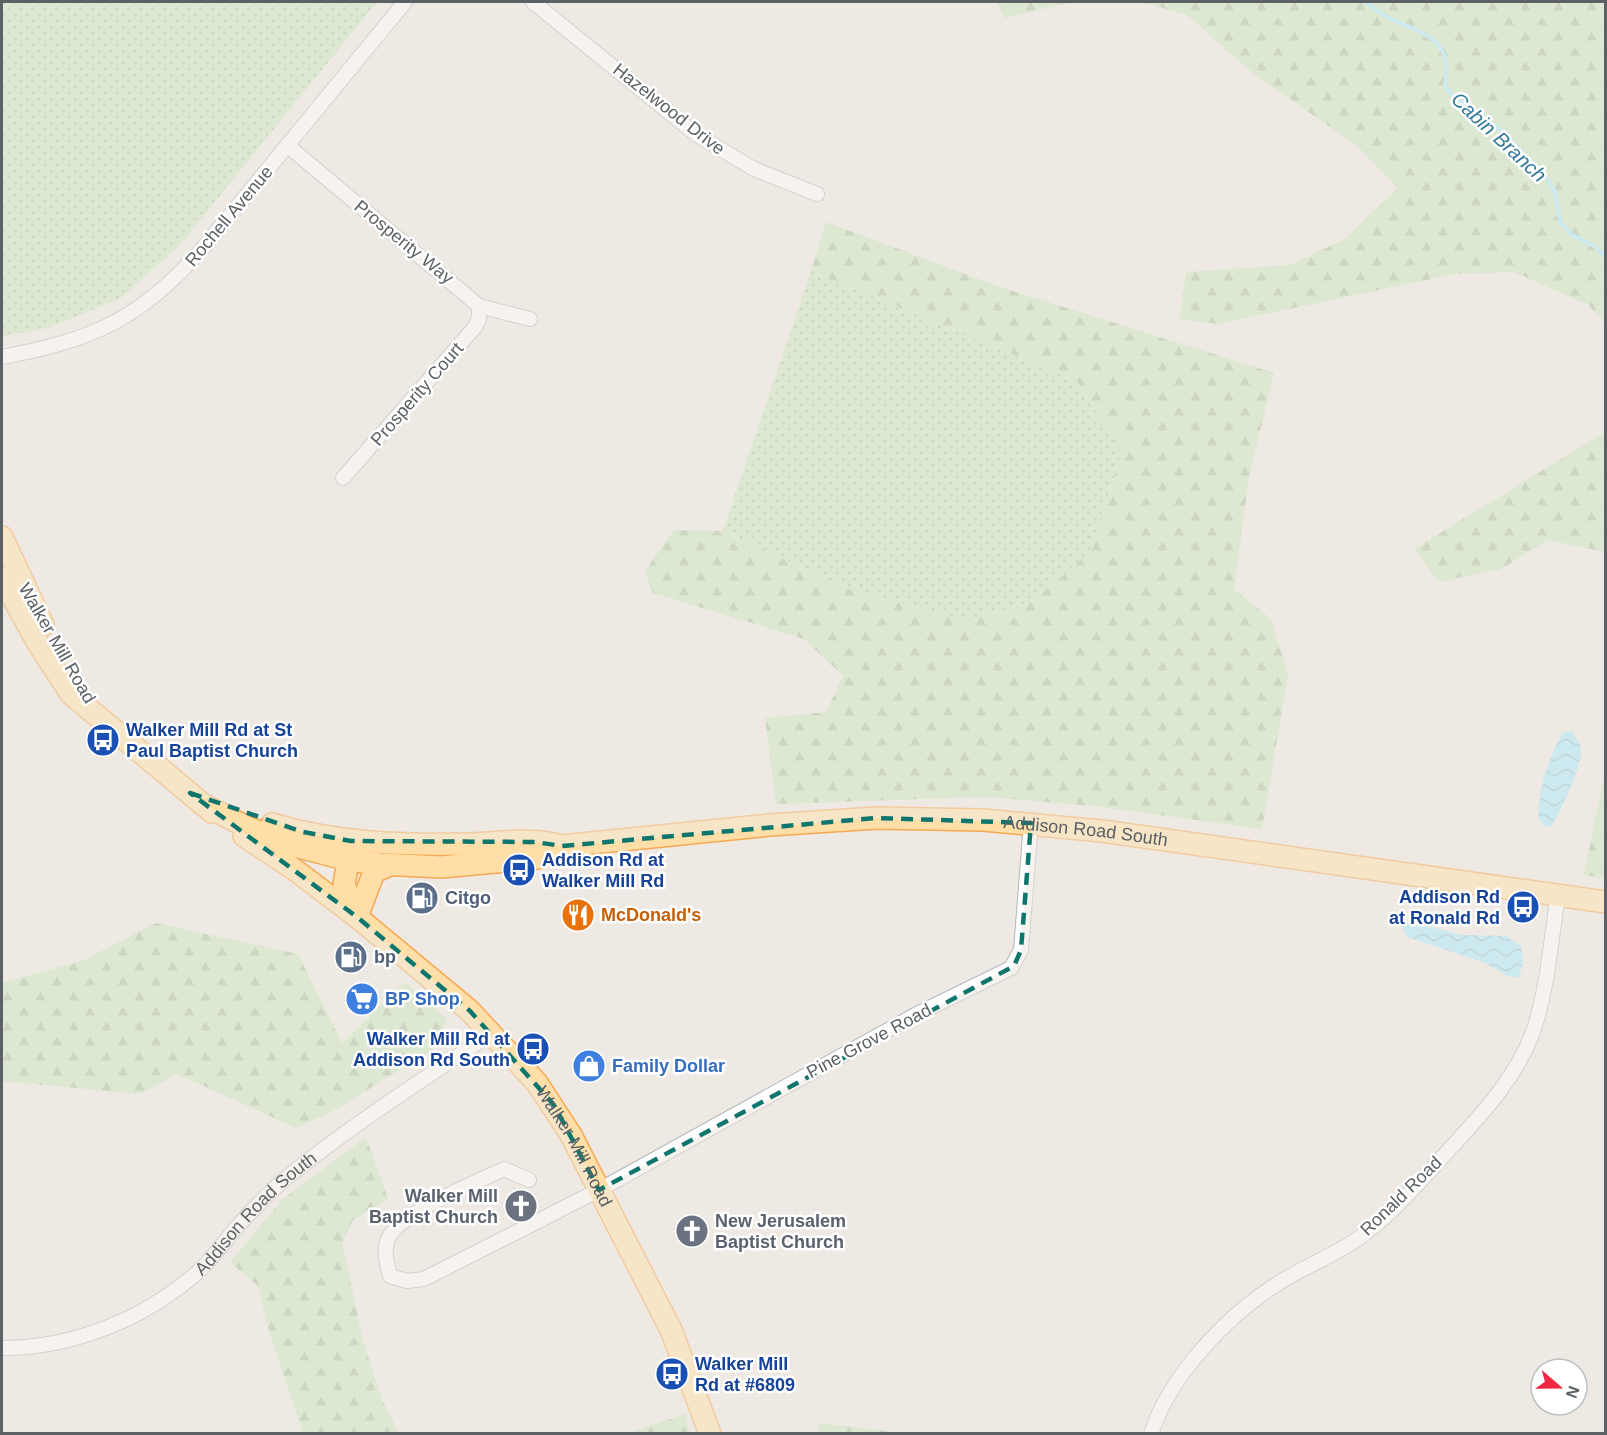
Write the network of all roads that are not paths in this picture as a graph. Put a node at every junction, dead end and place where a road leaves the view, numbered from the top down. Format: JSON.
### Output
{"nodes":[{"id":1,"x":405,"y":2,"type":"edge"},
{"id":2,"x":533,"y":2,"type":"edge"},
{"id":3,"x":288,"y":146,"type":"junction"},
{"id":4,"x":818,"y":194,"type":"dead end"},
{"id":5,"x":479,"y":306,"type":"junction"},
{"id":6,"x":530,"y":319,"type":"dead end"},
{"id":7,"x":2,"y":357,"type":"edge"},
{"id":8,"x":343,"y":478,"type":"dead end"},
{"id":9,"x":2,"y":537,"type":"edge"},
{"id":10,"x":2,"y":578,"type":"edge"},
{"id":11,"x":98,"y":715,"type":"junction"},
{"id":12,"x":196,"y":799,"type":"junction"},
{"id":13,"x":1031,"y":823,"type":"junction"},
{"id":14,"x":562,"y":846,"type":"junction"},
{"id":15,"x":349,"y":850,"type":"junction"},
{"id":16,"x":390,"y":865,"type":"junction"},
{"id":17,"x":1558,"y":895,"type":"junction"},
{"id":18,"x":1605,"y":902,"type":"edge"},
{"id":19,"x":357,"y":917,"type":"junction"},
{"id":20,"x":492,"y":1033,"type":"junction"},
{"id":21,"x":529,"y":1180,"type":"dead end"},
{"id":22,"x":599,"y":1190,"type":"junction"},
{"id":23,"x":2,"y":1348,"type":"edge"},
{"id":24,"x":710,"y":1434,"type":"edge"},
{"id":25,"x":1151,"y":1434,"type":"edge"}],
"edges":[{"from":1,"to":3,"type":"street","name":"Rochell Avenue"},
{"from":2,"to":4,"type":"street","name":"Hazelwood Drive"},
{"from":3,"to":5,"type":"street","name":"Prosperity Way"},
{"from":3,"to":7,"type":"street","name":"Rochell Avenue"},
{"from":5,"to":6,"type":"street","name":"Prosperity Way"},
{"from":5,"to":8,"type":"street","name":"Prosperity Court"},
{"from":9,"to":11,"type":"main road","name":"Walker Mill Road"},
{"from":10,"to":11,"type":"main road","name":"Walker Mill Road"},
{"from":11,"to":12,"type":"main road","name":"Walker Mill Road"},
{"from":12,"to":15,"type":"main road","name":"Addison Road South"},
{"from":12,"to":19,"type":"main road","name":"Walker Mill Road"},
{"from":13,"to":14,"type":"main road","name":"Addison Road South"},
{"from":13,"to":17,"type":"main road","name":"Addison Road South"},
{"from":13,"to":22,"type":"street","name":"Pine Grove Road"},
{"from":14,"to":15,"type":"main road","name":"Addison Road South"},
{"from":14,"to":16,"type":"main road","name":"Addison Road South"},
{"from":15,"to":16,"type":"main road","name":"Addison Road South"},
{"from":15,"to":19,"type":"main road","name":"Walker Mill Road"},
{"from":16,"to":19,"type":"main road"},
{"from":17,"to":18,"type":"main road","name":"Addison Road South"},
{"from":17,"to":25,"type":"street","name":"Ronald Road"},
{"from":19,"to":20,"type":"main road","name":"Walker Mill Road"},
{"from":20,"to":22,"type":"main road","name":"Walker Mill Road"},
{"from":20,"to":23,"type":"street","name":"Addison Road South"},
{"from":21,"to":22,"type":"street","name":"Pine Grove Road"},
{"from":22,"to":24,"type":"main road","name":"Walker Mill Road"}]}
